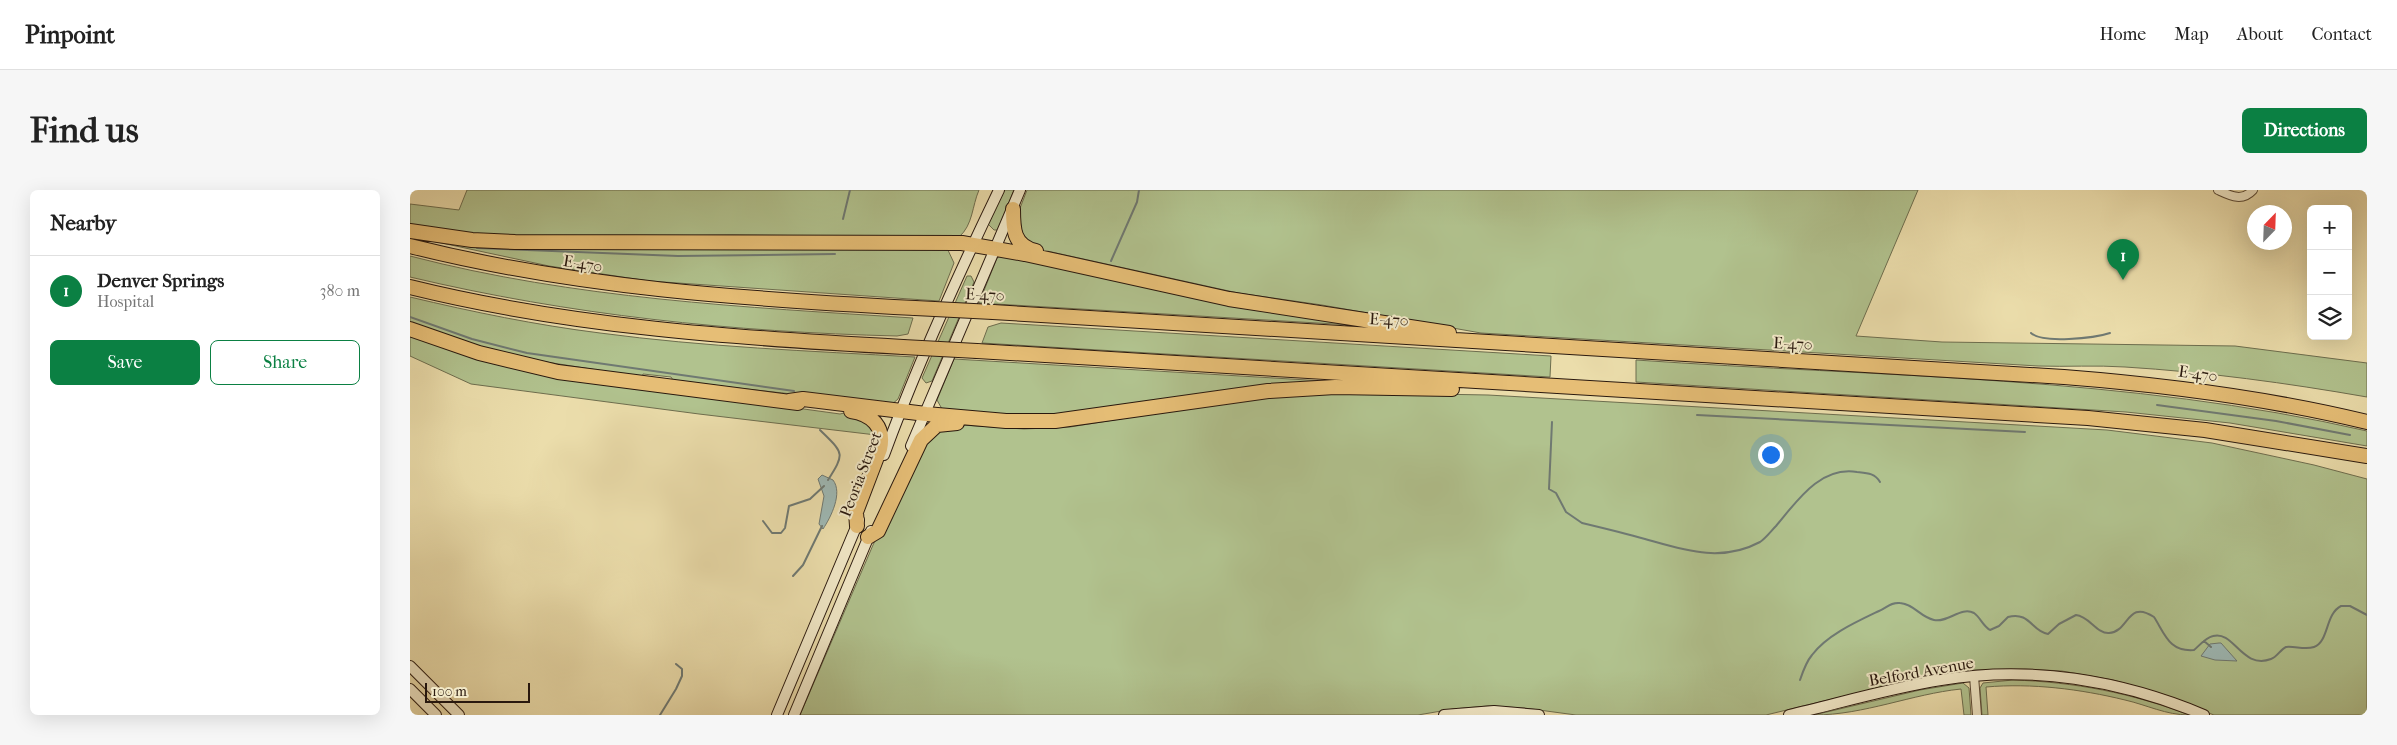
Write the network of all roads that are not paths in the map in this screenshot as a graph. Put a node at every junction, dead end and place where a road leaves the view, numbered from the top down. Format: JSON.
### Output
{"nodes":[{"id":1,"x":999,"y":190,"type":"edge"},
{"id":2,"x":1020,"y":190,"type":"edge"},
{"id":3,"x":2218,"y":190,"type":"edge"},
{"id":4,"x":2253,"y":190,"type":"edge"},
{"id":5,"x":1013,"y":209,"type":"junction"},
{"id":6,"x":410,"y":231,"type":"edge"},
{"id":7,"x":973,"y":244,"type":"junction"},
{"id":8,"x":410,"y":246,"type":"edge"},
{"id":9,"x":996,"y":248,"type":"junction"},
{"id":10,"x":1061,"y":262,"type":"junction"},
{"id":11,"x":410,"y":287,"type":"edge"},
{"id":12,"x":410,"y":329,"type":"edge"},
{"id":13,"x":1517,"y":344,"type":"junction"},
{"id":14,"x":1540,"y":386,"type":"junction"},
{"id":15,"x":789,"y":400,"type":"junction"},
{"id":16,"x":900,"y":411,"type":"junction"},
{"id":17,"x":926,"y":414,"type":"junction"},
{"id":18,"x":1006,"y":421,"type":"junction"},
{"id":19,"x":2367,"y":422,"type":"edge"},
{"id":20,"x":2367,"y":456,"type":"edge"},
{"id":21,"x":856,"y":526,"type":"junction"},
{"id":22,"x":868,"y":537,"type":"junction"},
{"id":23,"x":410,"y":666,"type":"edge"},
{"id":24,"x":1974,"y":676,"type":"junction"},
{"id":25,"x":410,"y":689,"type":"edge"},
{"id":26,"x":777,"y":714,"type":"edge"},
{"id":27,"x":436,"y":715,"type":"edge"},
{"id":28,"x":459,"y":715,"type":"edge"},
{"id":29,"x":794,"y":715,"type":"edge"},
{"id":30,"x":1444,"y":715,"type":"edge"},
{"id":31,"x":1539,"y":715,"type":"edge"},
{"id":32,"x":1789,"y":715,"type":"edge"},
{"id":33,"x":1977,"y":715,"type":"edge"},
{"id":34,"x":2204,"y":715,"type":"edge"}],
"edges":[{"from":1,"to":7,"type":"main road","name":"Peoria Street"},
{"from":2,"to":5,"type":"main road","name":"Peoria Street"},
{"from":3,"to":4,"type":"street"},
{"from":5,"to":9,"type":"main road","name":"Peoria Street"},
{"from":5,"to":10,"type":"highway"},
{"from":6,"to":7,"type":"highway"},
{"from":7,"to":9,"type":"highway"},
{"from":7,"to":16,"type":"main road","name":"Peoria Street"},
{"from":8,"to":13,"type":"highway","name":"E-470","bridge":true},
{"from":9,"to":10,"type":"highway"},
{"from":9,"to":17,"type":"main road","name":"Peoria Street"},
{"from":10,"to":13,"type":"highway"},
{"from":11,"to":14,"type":"highway","bridge":true},
{"from":12,"to":15,"type":"highway"},
{"from":13,"to":19,"type":"highway","name":"E-470"},
{"from":14,"to":18,"type":"highway"},
{"from":14,"to":20,"type":"highway"},
{"from":15,"to":16,"type":"highway"},
{"from":15,"to":21,"type":"highway"},
{"from":16,"to":17,"type":"highway"},
{"from":16,"to":21,"type":"main road","name":"Peoria Street"},
{"from":17,"to":18,"type":"highway"},
{"from":17,"to":22,"type":"main road","name":"Peoria Street"},
{"from":18,"to":22,"type":"highway"},
{"from":21,"to":26,"type":"main road","name":"Peoria Street"},
{"from":22,"to":29,"type":"main road","name":"Peoria Street"},
{"from":23,"to":28,"type":"main road"},
{"from":24,"to":32,"type":"main road","name":"Belford Avenue"},
{"from":24,"to":33,"type":"street"},
{"from":24,"to":34,"type":"main road","name":"Belford Avenue"},
{"from":25,"to":27,"type":"main road"},
{"from":30,"to":31,"type":"main road"}]}
